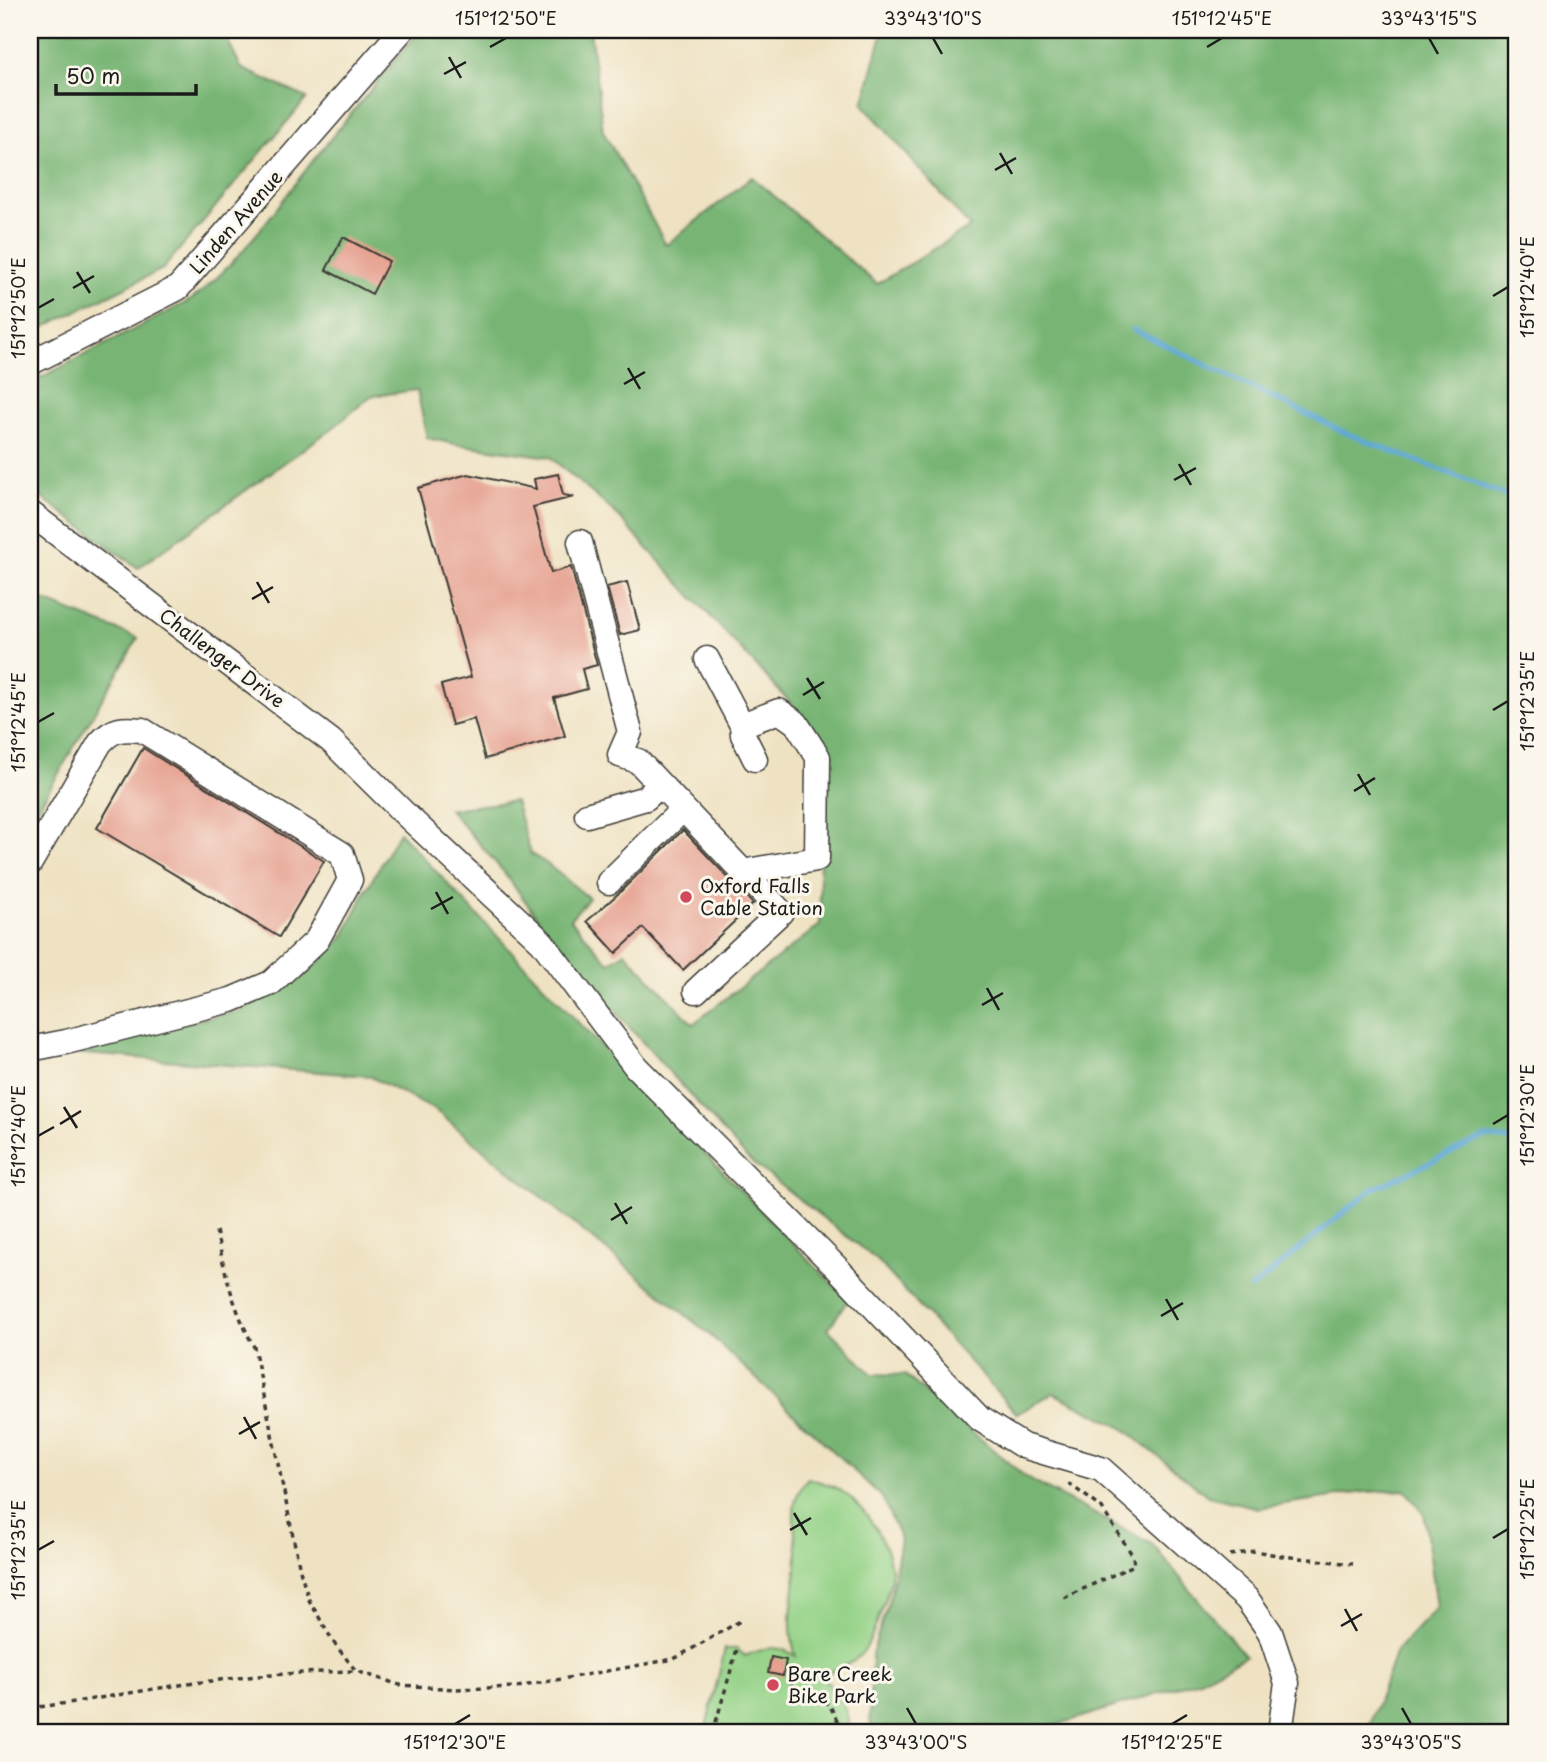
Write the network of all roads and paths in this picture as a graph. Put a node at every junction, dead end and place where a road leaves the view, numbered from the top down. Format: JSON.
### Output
{"nodes":[{"id":1,"x":402,"y":30,"type":"edge"},
{"id":2,"x":30,"y":363,"type":"edge"},
{"id":3,"x":30,"y":513,"type":"edge"},
{"id":4,"x":580,"y":542,"type":"dead end"},
{"id":5,"x":707,"y":659,"type":"dead end"},
{"id":6,"x":742,"y":725,"type":"junction"},
{"id":7,"x":755,"y":759,"type":"dead end"},
{"id":8,"x":660,"y":785,"type":"junction"},
{"id":9,"x":683,"y":809,"type":"junction"},
{"id":10,"x":587,"y":815,"type":"dead end"},
{"id":11,"x":30,"y":863,"type":"edge"},
{"id":12,"x":742,"y":872,"type":"junction"},
{"id":13,"x":609,"y":882,"type":"dead end"},
{"id":14,"x":696,"y":991,"type":"dead end"},
{"id":15,"x":30,"y":1049,"type":"edge"},
{"id":16,"x":216,"y":1231,"type":"dead end"},
{"id":17,"x":1058,"y":1476,"type":"dead end"},
{"id":18,"x":1353,"y":1564,"type":"dead end"},
{"id":19,"x":1209,"y":1565,"type":"junction"},
{"id":20,"x":1064,"y":1598,"type":"dead end"},
{"id":21,"x":742,"y":1620,"type":"dead end"},
{"id":22,"x":737,"y":1649,"type":"dead end"},
{"id":23,"x":356,"y":1671,"type":"junction"},
{"id":24,"x":795,"y":1672,"type":"dead end"},
{"id":25,"x":30,"y":1708,"type":"edge"},
{"id":26,"x":719,"y":1732,"type":"edge"},
{"id":27,"x":791,"y":1732,"type":"edge"},
{"id":28,"x":832,"y":1732,"type":"edge"},
{"id":29,"x":1280,"y":1732,"type":"edge"}],
"edges":[{"from":1,"to":2,"type":"street","name":"Linden Avenue"},
{"from":3,"to":19,"type":"street","name":"Challenger Drive"},
{"from":4,"to":8,"type":"street"},
{"from":5,"to":6,"type":"street"},
{"from":6,"to":7,"type":"street"},
{"from":6,"to":12,"type":"street"},
{"from":8,"to":9,"type":"street"},
{"from":8,"to":10,"type":"street"},
{"from":9,"to":12,"type":"street"},
{"from":9,"to":13,"type":"street"},
{"from":11,"to":15,"type":"street"},
{"from":12,"to":14,"type":"street"},
{"from":16,"to":23,"type":"path"},
{"from":17,"to":20,"type":"path"},
{"from":18,"to":19,"type":"path"},
{"from":19,"to":29,"type":"street","name":"Challenger Drive"},
{"from":21,"to":23,"type":"path"},
{"from":22,"to":26,"type":"path"},
{"from":23,"to":25,"type":"path"},
{"from":24,"to":28,"type":"path"},
{"from":26,"to":27,"type":"path"}]}
